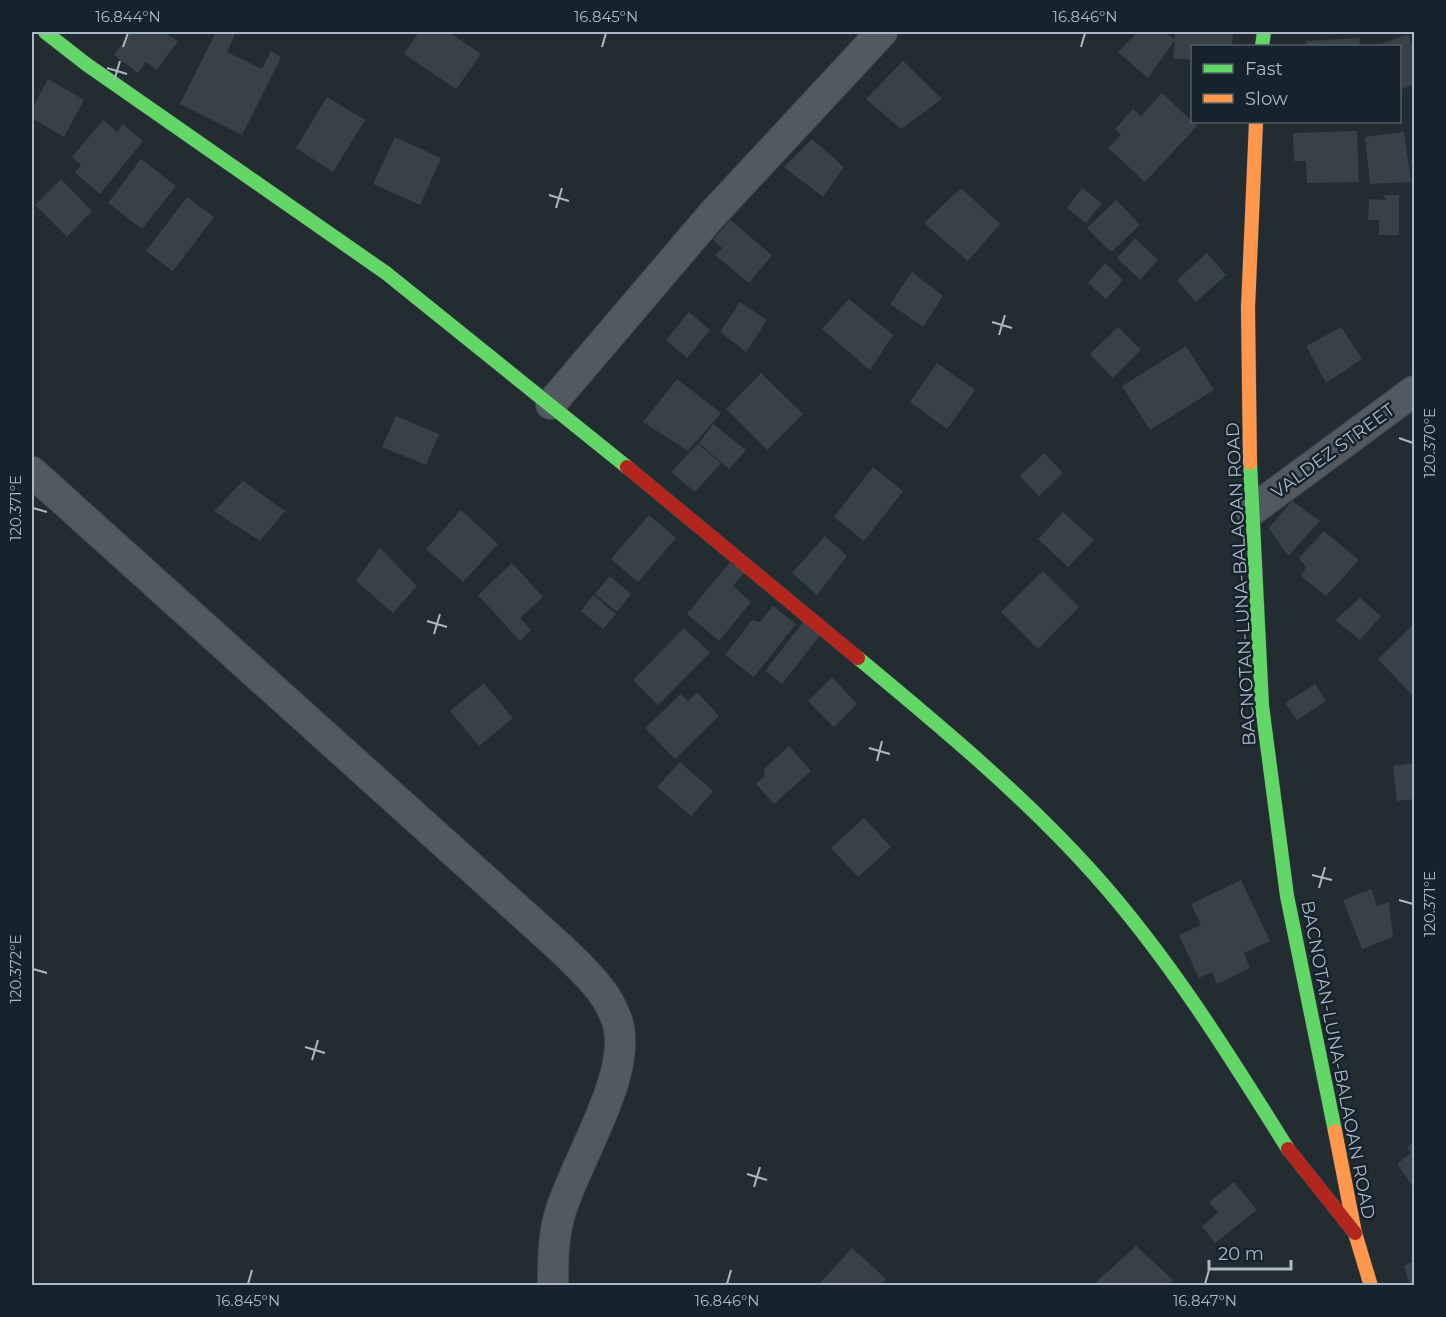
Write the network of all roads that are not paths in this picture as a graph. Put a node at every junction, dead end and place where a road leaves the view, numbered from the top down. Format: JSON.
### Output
{"nodes":[{"id":1,"x":45,"y":32,"type":"edge"},
{"id":2,"x":882,"y":32,"type":"edge"},
{"id":3,"x":1256,"y":123,"type":"edge"},
{"id":4,"x":1414,"y":391,"type":"edge"},
{"id":5,"x":551,"y":404,"type":"junction"},
{"id":6,"x":32,"y":472,"type":"edge"},
{"id":7,"x":1251,"y":511,"type":"junction"},
{"id":8,"x":1355,"y":1233,"type":"junction"},
{"id":9,"x":553,"y":1286,"type":"edge"},
{"id":10,"x":1371,"y":1286,"type":"edge"}],
"edges":[{"from":1,"to":5,"type":"street"},
{"from":2,"to":5,"type":"street"},
{"from":3,"to":7,"type":"street","name":"BACNOTAN-LUNA-BALAOAN ROAD"},
{"from":4,"to":7,"type":"street","name":"VALDEZ STREET"},
{"from":5,"to":8,"type":"street"},
{"from":6,"to":9,"type":"street"},
{"from":7,"to":8,"type":"street","name":"BACNOTAN-LUNA-BALAOAN ROAD"},
{"from":8,"to":10,"type":"street","name":"BACNOTAN-LUNA-BALAOAN ROAD"}]}
